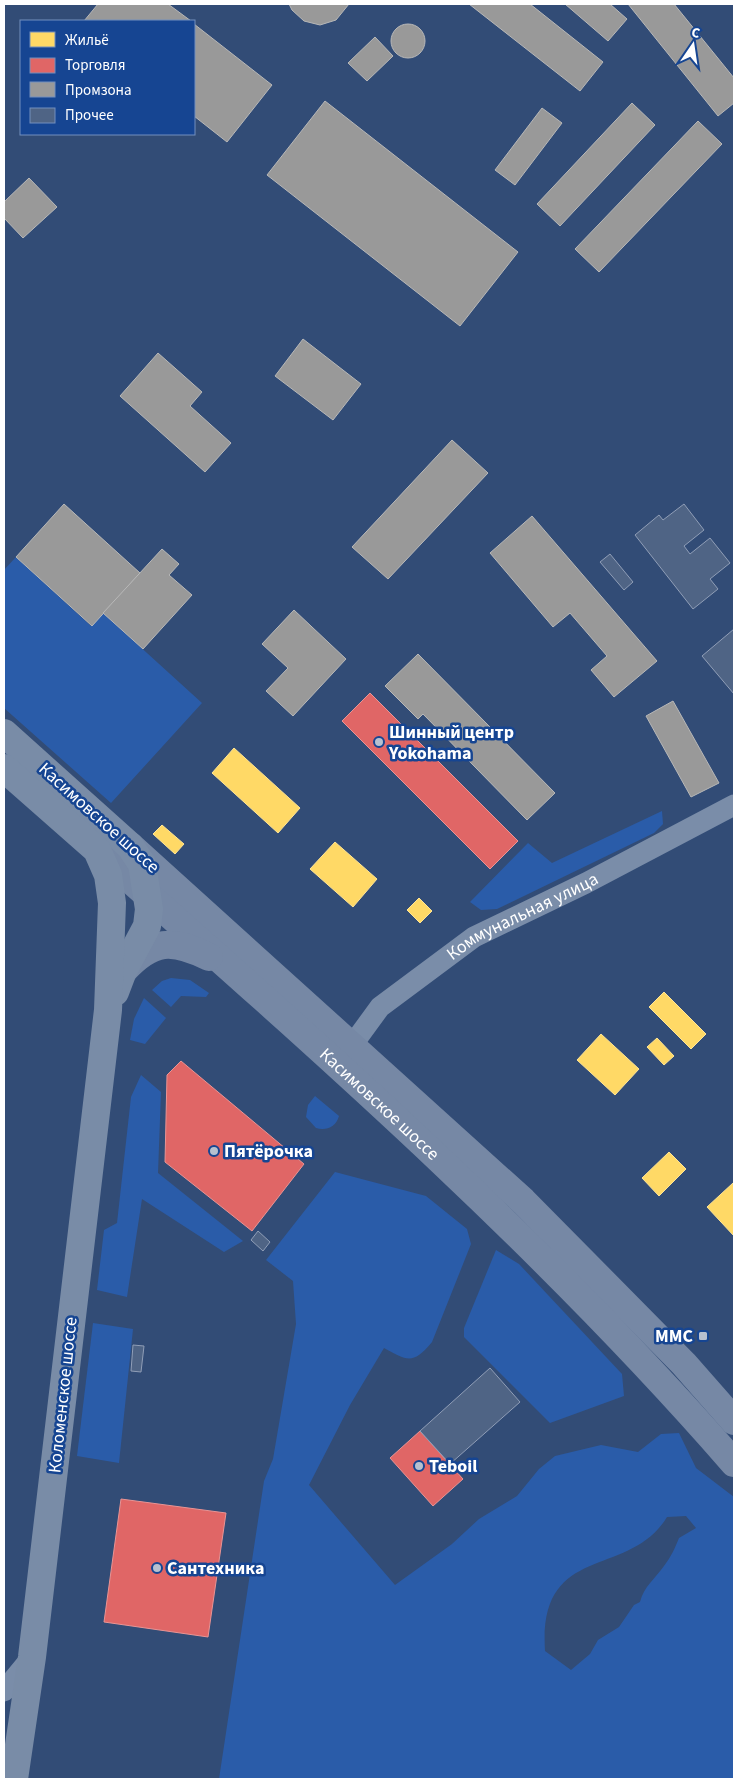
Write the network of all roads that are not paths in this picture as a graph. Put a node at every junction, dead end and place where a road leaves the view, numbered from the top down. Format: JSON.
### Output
{"nodes":[{"id":1,"x":4,"y":733,"type":"edge"},
{"id":2,"x":4,"y":768,"type":"edge"},
{"id":3,"x":734,"y":805,"type":"edge"},
{"id":4,"x":130,"y":846,"type":"junction"},
{"id":5,"x":97,"y":850,"type":"junction"},
{"id":6,"x":148,"y":896,"type":"junction"},
{"id":7,"x":210,"y":917,"type":"junction"},
{"id":8,"x":112,"y":944,"type":"junction"},
{"id":9,"x":229,"y":966,"type":"junction"},
{"id":10,"x":123,"y":971,"type":"junction"},
{"id":11,"x":108,"y":1010,"type":"junction"},
{"id":12,"x":345,"y":1055,"type":"junction"},
{"id":13,"x":734,"y":1422,"type":"edge"},
{"id":14,"x":734,"y":1463,"type":"edge"},
{"id":15,"x":32,"y":1657,"type":"junction"},
{"id":16,"x":4,"y":1691,"type":"edge"},
{"id":17,"x":14,"y":1779,"type":"edge"}],
"edges":[{"from":1,"to":4,"type":"main road","name":"Касимовское шоссе"},
{"from":2,"to":5,"type":"main road","name":"Касимовское шоссе"},
{"from":3,"to":12,"type":"street","name":"Коммунальная улица"},
{"from":4,"to":6,"type":"main road","name":"Коломенское шоссе"},
{"from":4,"to":7,"type":"main road","name":"Касимовское шоссе"},
{"from":5,"to":6,"type":"main road","name":"Касимовское шоссе"},
{"from":5,"to":8,"type":"main road","name":"Коломенское шоссе"},
{"from":6,"to":7,"type":"main road"},
{"from":6,"to":8,"type":"main road"},
{"from":6,"to":9,"type":"main road","name":"Касимовское шоссе"},
{"from":6,"to":10,"type":"main road","name":"Коломенское шоссе"},
{"from":7,"to":12,"type":"main road","name":"Касимовское шоссе"},
{"from":8,"to":11,"type":"main road","name":"Коломенское шоссе"},
{"from":9,"to":10,"type":"main road"},
{"from":9,"to":12,"type":"main road","name":"Касимовское шоссе"},
{"from":10,"to":11,"type":"main road","name":"Коломенское шоссе"},
{"from":11,"to":15,"type":"main road","name":"Коломенское шоссе"},
{"from":12,"to":13,"type":"main road","name":"Касимовское шоссе"},
{"from":12,"to":14,"type":"main road","name":"Касимовское шоссе"},
{"from":15,"to":16,"type":"street"},
{"from":15,"to":17,"type":"main road","name":"Коломенское шоссе"}]}
